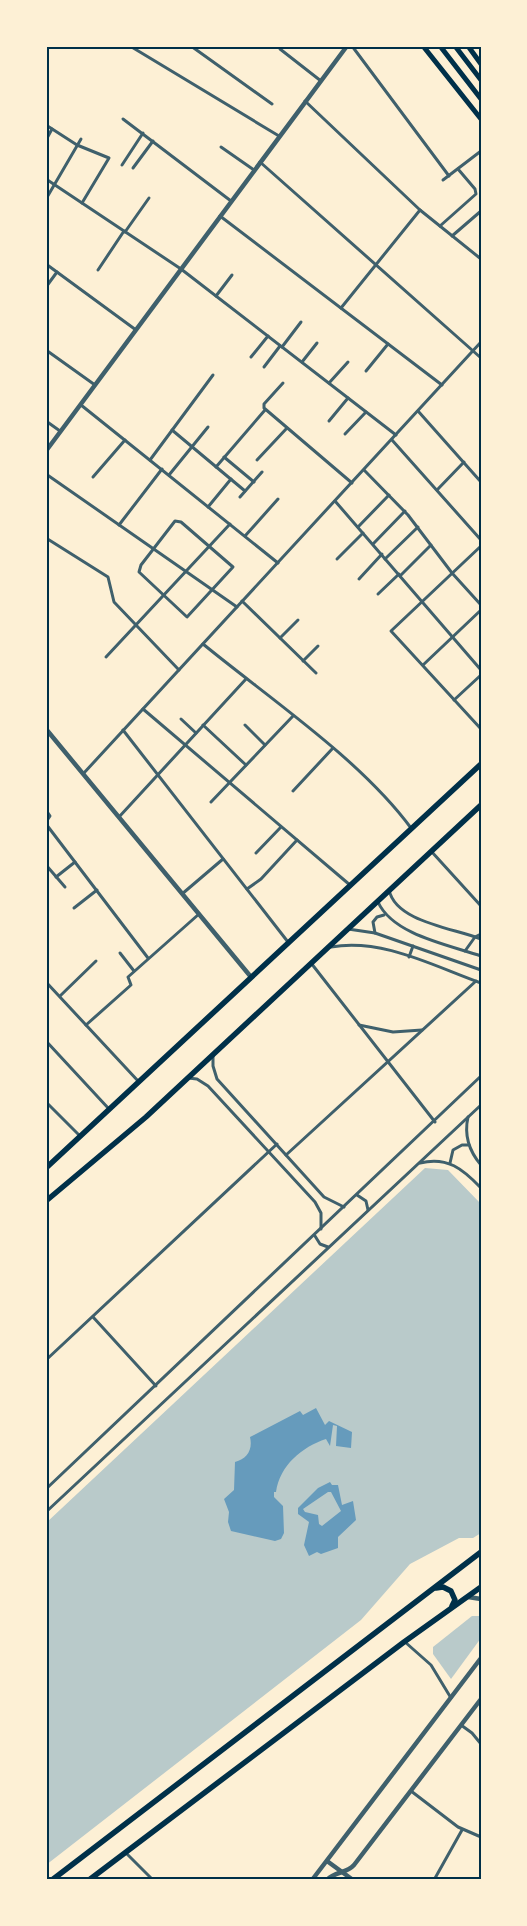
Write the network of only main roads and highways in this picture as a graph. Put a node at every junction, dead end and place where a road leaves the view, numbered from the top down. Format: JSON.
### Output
{"nodes":[{"id":1,"x":423,"y":46,"type":"edge"},
{"id":2,"x":440,"y":46,"type":"edge"},
{"id":3,"x":455,"y":46,"type":"edge"},
{"id":4,"x":468,"y":46,"type":"edge"},
{"id":5,"x":481,"y":64,"type":"edge"},
{"id":6,"x":481,"y":80,"type":"edge"},
{"id":7,"x":481,"y":99,"type":"edge"},
{"id":8,"x":481,"y":119,"type":"edge"},
{"id":9,"x":481,"y":764,"type":"edge"},
{"id":10,"x":481,"y":805,"type":"edge"},
{"id":11,"x":46,"y":1168,"type":"edge"},
{"id":12,"x":46,"y":1202,"type":"edge"},
{"id":13,"x":481,"y":1552,"type":"edge"},
{"id":14,"x":481,"y":1587,"type":"edge"},
{"id":15,"x":434,"y":1588,"type":"junction"},
{"id":16,"x":451,"y":1608,"type":"junction"},
{"id":17,"x":52,"y":1880,"type":"edge"},
{"id":18,"x":89,"y":1880,"type":"edge"}],
"edges":[{"from":1,"to":8,"type":"main road"},
{"from":2,"to":7,"type":"main road"},
{"from":3,"to":6,"type":"main road"},
{"from":4,"to":5,"type":"main road"},
{"from":9,"to":11,"type":"main road"},
{"from":10,"to":12,"type":"main road"},
{"from":13,"to":15,"type":"main road"},
{"from":14,"to":16,"type":"main road"},
{"from":15,"to":16,"type":"main road"},
{"from":15,"to":17,"type":"main road"},
{"from":16,"to":18,"type":"main road"}]}
